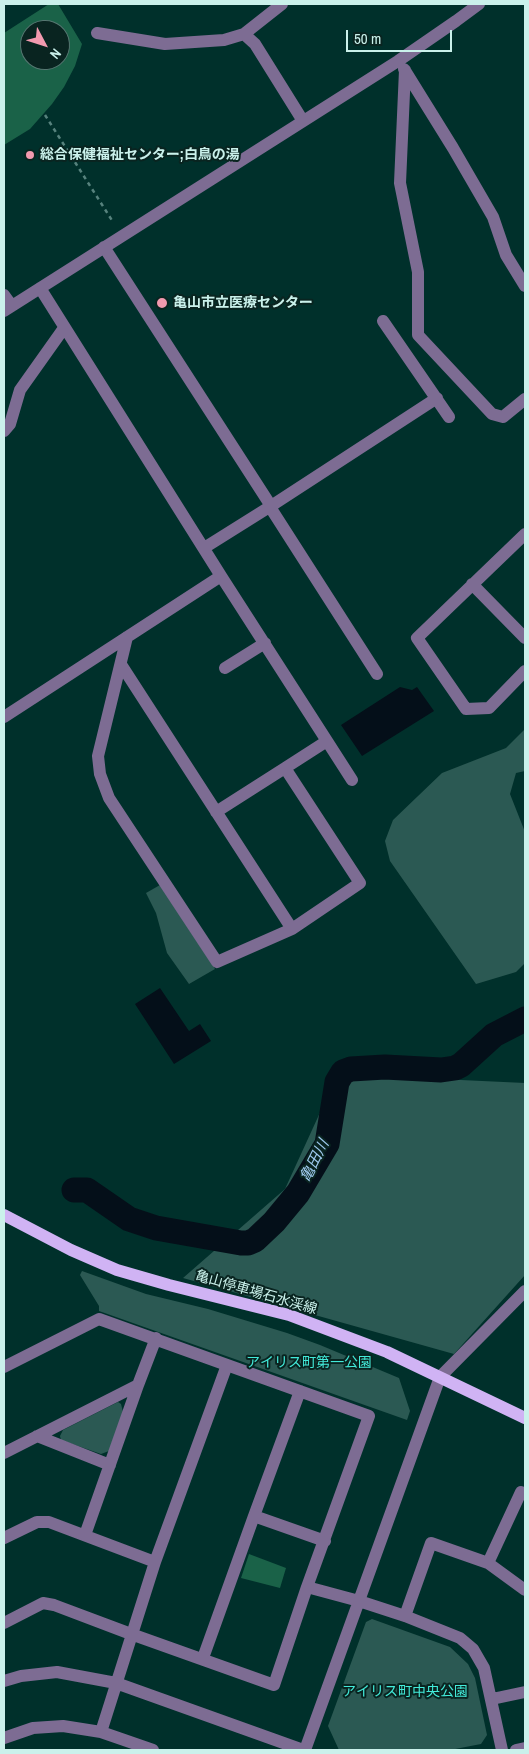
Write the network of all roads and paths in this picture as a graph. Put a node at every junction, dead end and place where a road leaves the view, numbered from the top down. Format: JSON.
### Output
{"nodes":[{"id":1,"x":282,"y":4,"type":"edge"},
{"id":2,"x":479,"y":4,"type":"edge"},
{"id":3,"x":97,"y":33,"type":"dead end"},
{"id":4,"x":244,"y":34,"type":"junction"},
{"id":5,"x":402,"y":66,"type":"junction"},
{"id":6,"x":44,"y":115,"type":"dead end"},
{"id":7,"x":303,"y":121,"type":"junction"},
{"id":8,"x":113,"y":222,"type":"dead end"},
{"id":9,"x":104,"y":247,"type":"junction"},
{"id":10,"x":525,"y":286,"type":"edge"},
{"id":11,"x":40,"y":288,"type":"junction"},
{"id":12,"x":4,"y":294,"type":"edge"},
{"id":13,"x":8,"y":308,"type":"edge"},
{"id":14,"x":383,"y":321,"type":"dead end"},
{"id":15,"x":64,"y":328,"type":"junction"},
{"id":16,"x":437,"y":398,"type":"junction"},
{"id":17,"x":525,"y":399,"type":"edge"},
{"id":18,"x":450,"y":417,"type":"dead end"},
{"id":19,"x":4,"y":431,"type":"edge"},
{"id":20,"x":271,"y":506,"type":"junction"},
{"id":21,"x":525,"y":534,"type":"edge"},
{"id":22,"x":204,"y":548,"type":"junction"},
{"id":23,"x":222,"y":576,"type":"junction"},
{"id":24,"x":472,"y":584,"type":"junction"},
{"id":25,"x":127,"y":638,"type":"junction"},
{"id":26,"x":525,"y":638,"type":"edge"},
{"id":27,"x":265,"y":643,"type":"junction"},
{"id":28,"x":122,"y":666,"type":"junction"},
{"id":29,"x":224,"y":668,"type":"dead end"},
{"id":30,"x":525,"y":670,"type":"edge"},
{"id":31,"x":377,"y":674,"type":"dead end"},
{"id":32,"x":4,"y":717,"type":"edge"},
{"id":33,"x":327,"y":741,"type":"junction"},
{"id":34,"x":285,"y":768,"type":"junction"},
{"id":35,"x":352,"y":780,"type":"dead end"},
{"id":36,"x":216,"y":812,"type":"junction"},
{"id":37,"x":292,"y":929,"type":"junction"},
{"id":38,"x":4,"y":1215,"type":"edge"},
{"id":39,"x":525,"y":1291,"type":"edge"},
{"id":40,"x":156,"y":1338,"type":"junction"},
{"id":41,"x":227,"y":1365,"type":"junction"},
{"id":42,"x":4,"y":1367,"type":"edge"},
{"id":43,"x":440,"y":1377,"type":"junction"},
{"id":44,"x":138,"y":1385,"type":"junction"},
{"id":45,"x":300,"y":1391,"type":"junction"},
{"id":46,"x":525,"y":1418,"type":"edge"},
{"id":47,"x":37,"y":1436,"type":"junction"},
{"id":48,"x":4,"y":1453,"type":"edge"},
{"id":49,"x":110,"y":1465,"type":"junction"},
{"id":50,"x":525,"y":1494,"type":"edge"},
{"id":51,"x":254,"y":1516,"type":"junction"},
{"id":52,"x":86,"y":1535,"type":"junction"},
{"id":53,"x":4,"y":1538,"type":"edge"},
{"id":54,"x":325,"y":1542,"type":"junction"},
{"id":55,"x":155,"y":1562,"type":"junction"},
{"id":56,"x":488,"y":1563,"type":"junction"},
{"id":57,"x":307,"y":1587,"type":"junction"},
{"id":58,"x":525,"y":1590,"type":"edge"},
{"id":59,"x":359,"y":1601,"type":"junction"},
{"id":60,"x":405,"y":1616,"type":"junction"},
{"id":61,"x":4,"y":1623,"type":"edge"},
{"id":62,"x":131,"y":1634,"type":"junction"},
{"id":63,"x":203,"y":1658,"type":"junction"},
{"id":64,"x":4,"y":1681,"type":"edge"},
{"id":65,"x":116,"y":1683,"type":"junction"},
{"id":66,"x":525,"y":1692,"type":"edge"},
{"id":67,"x":492,"y":1699,"type":"junction"},
{"id":68,"x":101,"y":1732,"type":"junction"},
{"id":69,"x":4,"y":1738,"type":"edge"},
{"id":70,"x":525,"y":1748,"type":"edge"},
{"id":71,"x":153,"y":1750,"type":"edge"},
{"id":72,"x":304,"y":1750,"type":"edge"},
{"id":73,"x":502,"y":1750,"type":"edge"},
{"id":74,"x":516,"y":1750,"type":"edge"}],
"edges":[{"from":1,"to":4,"type":"street"},
{"from":2,"to":5,"type":"street"},
{"from":3,"to":4,"type":"street"},
{"from":4,"to":7,"type":"street"},
{"from":5,"to":7,"type":"street"},
{"from":5,"to":10,"type":"street"},
{"from":5,"to":17,"type":"street"},
{"from":6,"to":8,"type":"path"},
{"from":7,"to":9,"type":"street"},
{"from":9,"to":11,"type":"street"},
{"from":9,"to":20,"type":"street"},
{"from":11,"to":13,"type":"street"},
{"from":11,"to":15,"type":"street"},
{"from":12,"to":13,"type":"street"},
{"from":14,"to":16,"type":"street"},
{"from":15,"to":19,"type":"street"},
{"from":15,"to":22,"type":"street"},
{"from":16,"to":18,"type":"street"},
{"from":16,"to":20,"type":"street"},
{"from":20,"to":22,"type":"street"},
{"from":20,"to":31,"type":"street"},
{"from":21,"to":24,"type":"street"},
{"from":22,"to":23,"type":"street"},
{"from":23,"to":25,"type":"street"},
{"from":23,"to":27,"type":"street"},
{"from":24,"to":26,"type":"street"},
{"from":24,"to":30,"type":"street"},
{"from":25,"to":28,"type":"street"},
{"from":25,"to":32,"type":"street"},
{"from":27,"to":29,"type":"street"},
{"from":27,"to":33,"type":"street"},
{"from":28,"to":36,"type":"street"},
{"from":28,"to":37,"type":"street"},
{"from":33,"to":34,"type":"street"},
{"from":33,"to":35,"type":"street"},
{"from":34,"to":36,"type":"street"},
{"from":34,"to":37,"type":"street"},
{"from":36,"to":37,"type":"street"},
{"from":38,"to":43,"type":"main road","name":"亀山停車場石水渓線"},
{"from":39,"to":43,"type":"street"},
{"from":40,"to":41,"type":"street"},
{"from":40,"to":42,"type":"street"},
{"from":40,"to":44,"type":"street"},
{"from":41,"to":45,"type":"street"},
{"from":41,"to":55,"type":"street"},
{"from":43,"to":46,"type":"main road","name":"亀山停車場石水渓線"},
{"from":43,"to":59,"type":"street"},
{"from":44,"to":47,"type":"street"},
{"from":44,"to":49,"type":"street"},
{"from":45,"to":51,"type":"street"},
{"from":45,"to":54,"type":"street"},
{"from":47,"to":48,"type":"street"},
{"from":47,"to":49,"type":"street"},
{"from":49,"to":52,"type":"street"},
{"from":50,"to":56,"type":"street"},
{"from":51,"to":54,"type":"street"},
{"from":51,"to":63,"type":"street"},
{"from":52,"to":53,"type":"street"},
{"from":52,"to":55,"type":"street"},
{"from":54,"to":57,"type":"street"},
{"from":55,"to":62,"type":"street"},
{"from":56,"to":58,"type":"street"},
{"from":56,"to":60,"type":"street"},
{"from":57,"to":59,"type":"street"},
{"from":57,"to":63,"type":"street"},
{"from":59,"to":60,"type":"street"},
{"from":59,"to":72,"type":"street"},
{"from":60,"to":67,"type":"street"},
{"from":61,"to":62,"type":"street"},
{"from":62,"to":63,"type":"street"},
{"from":62,"to":65,"type":"street"},
{"from":64,"to":65,"type":"street"},
{"from":65,"to":68,"type":"street"},
{"from":65,"to":72,"type":"street"},
{"from":66,"to":67,"type":"street"},
{"from":67,"to":73,"type":"street"},
{"from":68,"to":69,"type":"street"},
{"from":68,"to":71,"type":"street"},
{"from":70,"to":74,"type":"street"}]}
